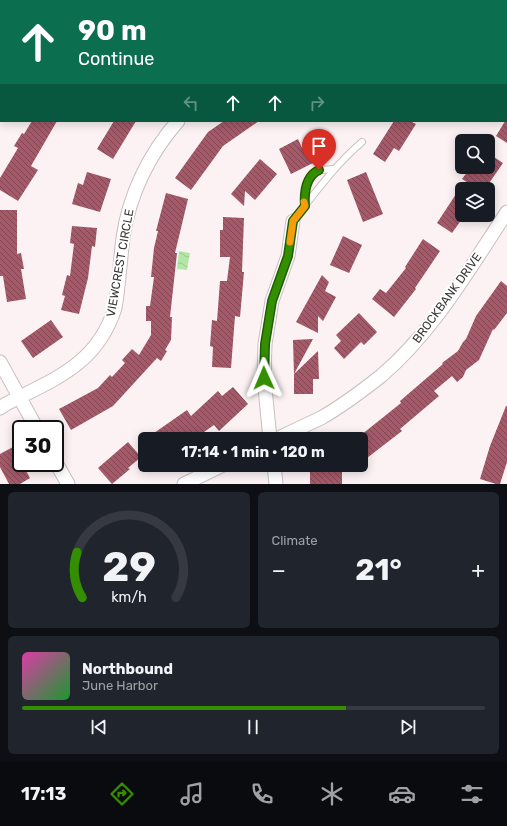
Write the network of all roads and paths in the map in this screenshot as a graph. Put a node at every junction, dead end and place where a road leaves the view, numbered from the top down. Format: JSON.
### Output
{"nodes":[{"id":1,"x":177,"y":122,"type":"edge"},
{"id":2,"x":362,"y":142,"type":"dead end"},
{"id":3,"x":334,"y":169,"type":"junction"},
{"id":4,"x":305,"y":206,"type":"junction"},
{"id":5,"x":507,"y":212,"type":"edge"},
{"id":6,"x":293,"y":221,"type":"joint"},
{"id":7,"x":0,"y":362,"type":"edge"},
{"id":8,"x":20,"y":397,"type":"junction"},
{"id":9,"x":0,"y":408,"type":"edge"},
{"id":10,"x":32,"y":420,"type":"edge"},
{"id":11,"x":269,"y":432,"type":"edge"},
{"id":12,"x":292,"y":432,"type":"edge"},
{"id":13,"x":61,"y":472,"type":"edge"},
{"id":14,"x":209,"y":472,"type":"edge"},
{"id":15,"x":275,"y":472,"type":"edge"},
{"id":16,"x":68,"y":484,"type":"edge"},
{"id":17,"x":184,"y":484,"type":"edge"},
{"id":18,"x":276,"y":484,"type":"edge"}],
"edges":[{"from":1,"to":8,"type":"street","name":"VIEWCREST CIRCLE"},
{"from":2,"to":3,"type":"lane"},
{"from":3,"to":4,"type":"lane"},
{"from":3,"to":4,"type":"lane"},
{"from":4,"to":6,"type":"lane"},
{"from":5,"to":12,"type":"street","name":"BROCKBANK DRIVE"},
{"from":6,"to":11,"type":"street"},
{"from":7,"to":8,"type":"street"},
{"from":8,"to":9,"type":"street","name":"VIEWCREST CIRCLE"},
{"from":8,"to":10,"type":"street"},
{"from":13,"to":16,"type":"street"},
{"from":14,"to":17,"type":"street"},
{"from":15,"to":18,"type":"street"}]}
